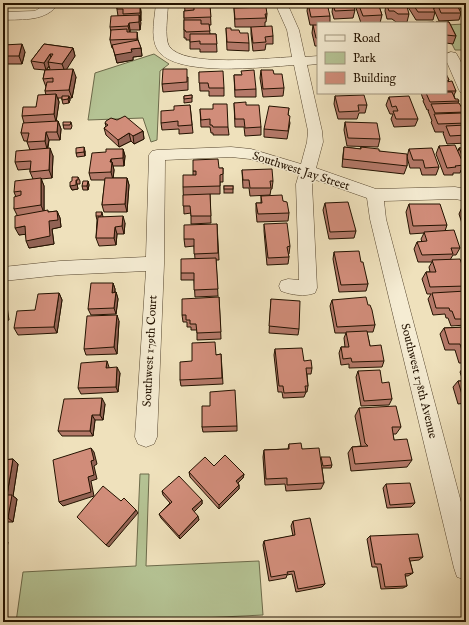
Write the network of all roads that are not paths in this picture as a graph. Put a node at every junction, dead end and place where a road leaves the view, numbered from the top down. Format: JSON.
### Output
{"nodes":[{"id":1,"x":162,"y":3,"type":"edge"},
{"id":2,"x":281,"y":3,"type":"edge"},
{"id":3,"x":49,"y":7,"type":"edge"},
{"id":4,"x":3,"y":16,"type":"edge"},
{"id":5,"x":448,"y":56,"type":"edge"},
{"id":6,"x":466,"y":56,"type":"edge"},
{"id":7,"x":317,"y":60,"type":"edge"},
{"id":8,"x":299,"y":61,"type":"junction"},
{"id":9,"x":466,"y":90,"type":"edge"},
{"id":10,"x":307,"y":171,"type":"junction"},
{"id":11,"x":375,"y":195,"type":"junction"},
{"id":12,"x":466,"y":195,"type":"edge"},
{"id":13,"x":154,"y":264,"type":"junction"},
{"id":14,"x":3,"y":274,"type":"edge"},
{"id":15,"x":288,"y":286,"type":"dead end"},
{"id":16,"x":146,"y":437,"type":"dead end"},
{"id":17,"x":460,"y":523,"type":"edge"},
{"id":18,"x":466,"y":568,"type":"edge"}],
"edges":[{"from":1,"to":8,"type":"street"},
{"from":2,"to":8,"type":"street"},
{"from":3,"to":4,"type":"street"},
{"from":5,"to":6,"type":"street"},
{"from":5,"to":9,"type":"street"},
{"from":7,"to":8,"type":"street"},
{"from":8,"to":10,"type":"street"},
{"from":10,"to":11,"type":"street","name":"Southwest Jay Street"},
{"from":10,"to":13,"type":"street","name":"Southwest Jay Street"},
{"from":10,"to":15,"type":"street"},
{"from":11,"to":12,"type":"street","name":"Southwest Jay Street"},
{"from":11,"to":17,"type":"street","name":"Southwest 178th Avenue"},
{"from":13,"to":14,"type":"street"},
{"from":13,"to":16,"type":"street","name":"Southwest 179th Court"},
{"from":17,"to":18,"type":"street","name":"Southwest 178th Avenue"}]}
